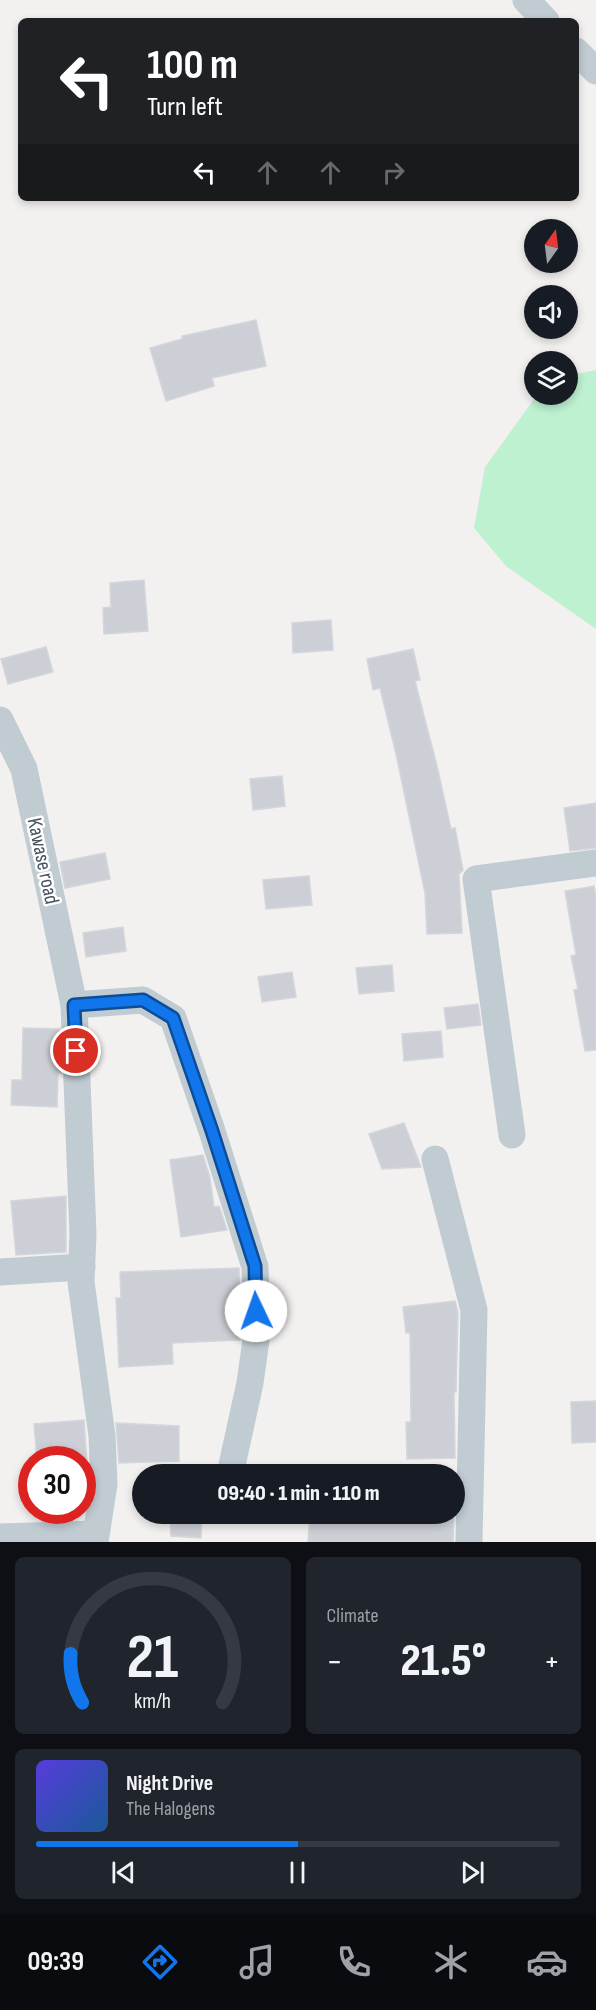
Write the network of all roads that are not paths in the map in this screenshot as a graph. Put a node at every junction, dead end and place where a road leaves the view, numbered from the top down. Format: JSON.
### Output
{"nodes":[{"id":1,"x":526,"y":0,"type":"edge"},
{"id":2,"x":543,"y":18,"type":"edge"},
{"id":3,"x":579,"y":54,"type":"edge"},
{"id":4,"x":596,"y":71,"type":"edge"},
{"id":5,"x":0,"y":720,"type":"edge"},
{"id":6,"x":596,"y":862,"type":"edge"},
{"id":7,"x":74,"y":1005,"type":"junction"},
{"id":8,"x":512,"y":1135,"type":"dead end"},
{"id":9,"x":435,"y":1159,"type":"dead end"},
{"id":10,"x":82,"y":1267,"type":"junction"},
{"id":11,"x":0,"y":1272,"type":"edge"},
{"id":12,"x":232,"y":1464,"type":"edge"},
{"id":13,"x":0,"y":1537,"type":"edge"},
{"id":14,"x":95,"y":1538,"type":"edge"},
{"id":15,"x":469,"y":1542,"type":"edge"}],
"edges":[{"from":1,"to":2,"type":"street"},
{"from":3,"to":4,"type":"street"},
{"from":5,"to":7,"type":"street","name":"Kawase road"},
{"from":6,"to":8,"type":"street"},
{"from":7,"to":10,"type":"street","name":"Kawase road"},
{"from":7,"to":12,"type":"street"},
{"from":9,"to":15,"type":"street"},
{"from":10,"to":11,"type":"street"},
{"from":10,"to":14,"type":"street","name":"Kawase road"},
{"from":13,"to":14,"type":"street"}]}
